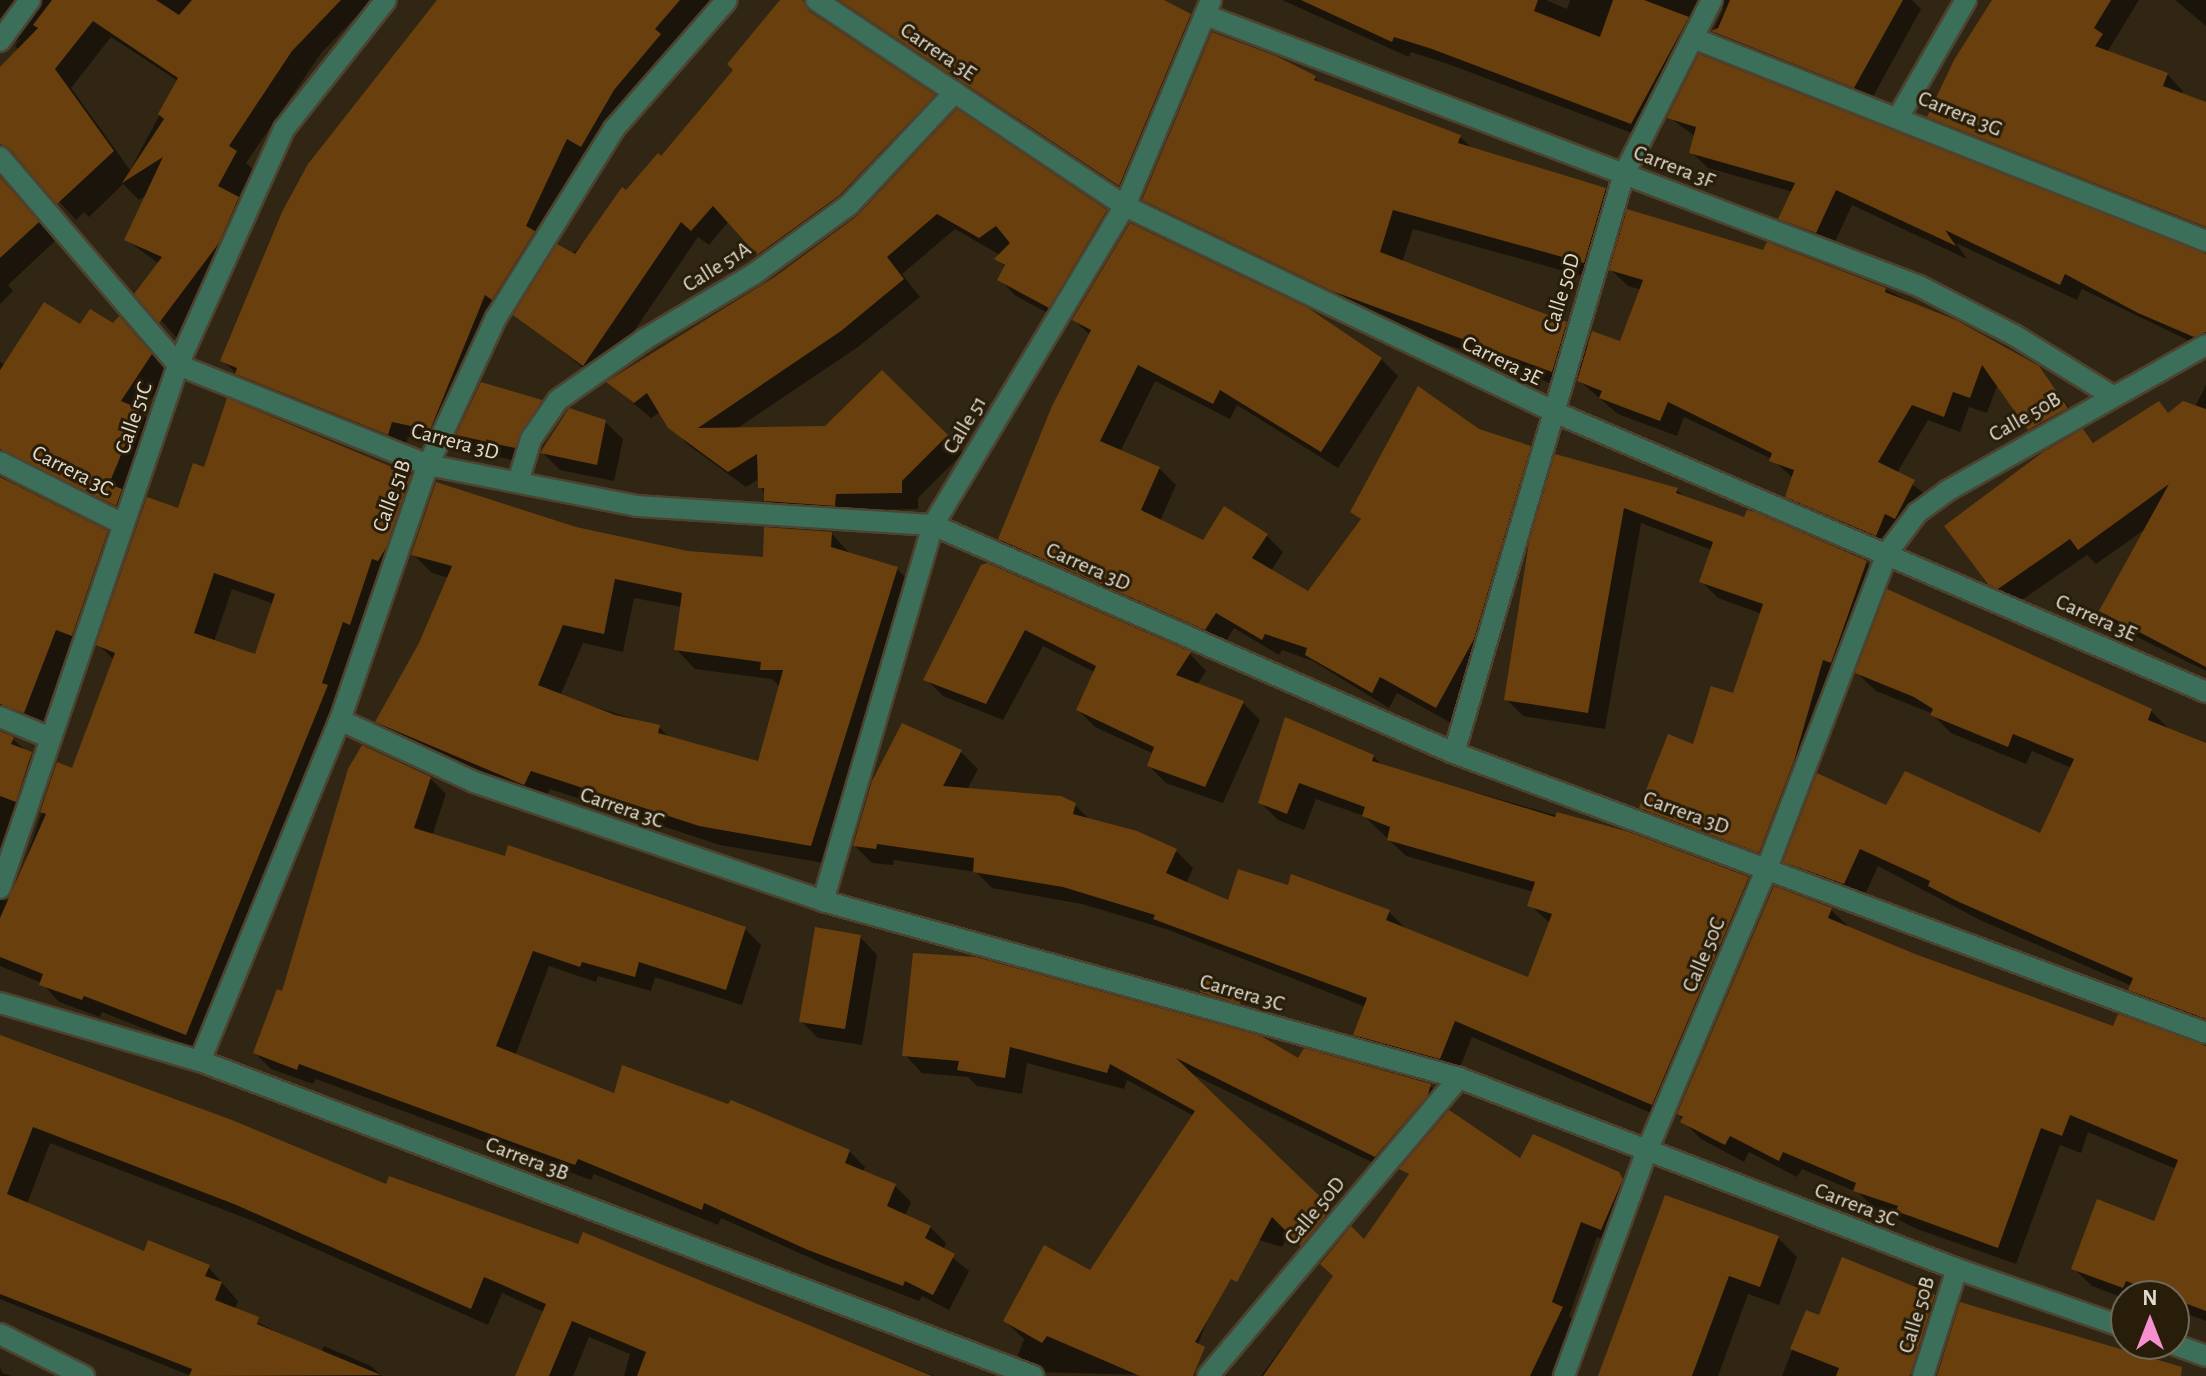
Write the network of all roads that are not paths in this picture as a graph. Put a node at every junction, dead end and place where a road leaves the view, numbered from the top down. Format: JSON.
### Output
{"nodes":[{"id":1,"x":30,"y":0,"type":"edge"},
{"id":2,"x":386,"y":0,"type":"edge"},
{"id":3,"x":727,"y":0,"type":"edge"},
{"id":4,"x":816,"y":0,"type":"edge"},
{"id":5,"x":1712,"y":0,"type":"edge"},
{"id":6,"x":1966,"y":0,"type":"edge"},
{"id":7,"x":1208,"y":8,"type":"edge"},
{"id":8,"x":1693,"y":38,"type":"junction"},
{"id":9,"x":0,"y":41,"type":"edge"},
{"id":10,"x":955,"y":92,"type":"junction"},
{"id":11,"x":1899,"y":116,"type":"junction"},
{"id":12,"x":0,"y":157,"type":"edge"},
{"id":13,"x":1624,"y":174,"type":"junction"},
{"id":14,"x":1125,"y":206,"type":"junction"},
{"id":15,"x":2206,"y":241,"type":"edge"},
{"id":16,"x":2206,"y":345,"type":"edge"},
{"id":17,"x":178,"y":365,"type":"junction"},
{"id":18,"x":2111,"y":395,"type":"junction"},
{"id":19,"x":1552,"y":411,"type":"junction"},
{"id":20,"x":0,"y":462,"type":"edge"},
{"id":21,"x":428,"y":465,"type":"junction"},
{"id":22,"x":518,"y":482,"type":"junction"},
{"id":23,"x":123,"y":524,"type":"junction"},
{"id":24,"x":933,"y":525,"type":"junction"},
{"id":25,"x":1887,"y":553,"type":"junction"},
{"id":26,"x":2206,"y":692,"type":"edge"},
{"id":27,"x":0,"y":717,"type":"edge"},
{"id":28,"x":340,"y":720,"type":"junction"},
{"id":29,"x":51,"y":738,"type":"junction"},
{"id":30,"x":1454,"y":753,"type":"junction"},
{"id":31,"x":1767,"y":868,"type":"junction"},
{"id":32,"x":0,"y":888,"type":"edge"},
{"id":33,"x":823,"y":901,"type":"junction"},
{"id":34,"x":0,"y":1003,"type":"edge"},
{"id":35,"x":2206,"y":1033,"type":"edge"},
{"id":36,"x":200,"y":1061,"type":"junction"},
{"id":37,"x":1459,"y":1078,"type":"junction"},
{"id":38,"x":1647,"y":1151,"type":"junction"},
{"id":39,"x":1957,"y":1269,"type":"junction"},
{"id":40,"x":2110,"y":1322,"type":"edge"},
{"id":41,"x":0,"y":1334,"type":"edge"},
{"id":42,"x":84,"y":1376,"type":"edge"},
{"id":43,"x":1033,"y":1376,"type":"edge"},
{"id":44,"x":1208,"y":1376,"type":"edge"},
{"id":45,"x":1564,"y":1376,"type":"edge"},
{"id":46,"x":1923,"y":1376,"type":"edge"}],
"edges":[{"from":1,"to":9,"type":"street"},
{"from":2,"to":17,"type":"street","name":"Calle 51C"},
{"from":3,"to":21,"type":"street","name":"Calle 51B"},
{"from":4,"to":10,"type":"street","name":"Carrera 3E"},
{"from":5,"to":8,"type":"street","name":"Calle 50D"},
{"from":6,"to":11,"type":"street"},
{"from":7,"to":13,"type":"street","name":"Carrera 3F"},
{"from":7,"to":14,"type":"street","name":"Calle 51"},
{"from":8,"to":11,"type":"street","name":"Carrera 3G"},
{"from":8,"to":13,"type":"street","name":"Calle 50D"},
{"from":10,"to":14,"type":"street","name":"Carrera 3E"},
{"from":10,"to":22,"type":"street","name":"Calle 51A"},
{"from":11,"to":15,"type":"street","name":"Carrera 3G"},
{"from":12,"to":17,"type":"street","name":"Carrera 3D"},
{"from":13,"to":18,"type":"street","name":"Carrera 3F"},
{"from":13,"to":19,"type":"street","name":"Calle 50D"},
{"from":14,"to":19,"type":"street","name":"Carrera 3E"},
{"from":14,"to":24,"type":"street","name":"Calle 51"},
{"from":16,"to":18,"type":"street","name":"Calle 50B"},
{"from":17,"to":21,"type":"street","name":"Carrera 3D"},
{"from":17,"to":23,"type":"street","name":"Calle 51C"},
{"from":18,"to":25,"type":"street","name":"Calle 50B"},
{"from":19,"to":25,"type":"street","name":"Carrera 3E"},
{"from":19,"to":30,"type":"street","name":"Calle 50D"},
{"from":20,"to":23,"type":"street","name":"Carrera 3C"},
{"from":21,"to":22,"type":"street","name":"Carrera 3D"},
{"from":21,"to":28,"type":"street","name":"Calle 51B"},
{"from":22,"to":24,"type":"street","name":"Carrera 3D"},
{"from":23,"to":29,"type":"street","name":"Calle 51C"},
{"from":24,"to":30,"type":"street","name":"Carrera 3D"},
{"from":24,"to":33,"type":"street","name":"Calle 51"},
{"from":25,"to":26,"type":"street","name":"Carrera 3E"},
{"from":25,"to":31,"type":"street","name":"Calle 50C"},
{"from":27,"to":29,"type":"street"},
{"from":28,"to":33,"type":"street","name":"Carrera 3C"},
{"from":28,"to":36,"type":"street","name":"Calle 51B"},
{"from":29,"to":32,"type":"street","name":"Calle 51C"},
{"from":30,"to":31,"type":"street","name":"Carrera 3D"},
{"from":31,"to":35,"type":"street","name":"Carrera 3D"},
{"from":31,"to":38,"type":"street","name":"Calle 50C"},
{"from":33,"to":37,"type":"street","name":"Carrera 3C"},
{"from":34,"to":36,"type":"street","name":"Carrera 3B"},
{"from":36,"to":43,"type":"street","name":"Carrera 3B"},
{"from":37,"to":38,"type":"street","name":"Carrera 3C"},
{"from":37,"to":44,"type":"street","name":"Calle 50D"},
{"from":38,"to":39,"type":"street","name":"Carrera 3C"},
{"from":38,"to":45,"type":"street","name":"Calle 50C"},
{"from":39,"to":40,"type":"street","name":"Carrera 3C"},
{"from":39,"to":46,"type":"street","name":"Calle 50B"},
{"from":41,"to":42,"type":"street"}]}
